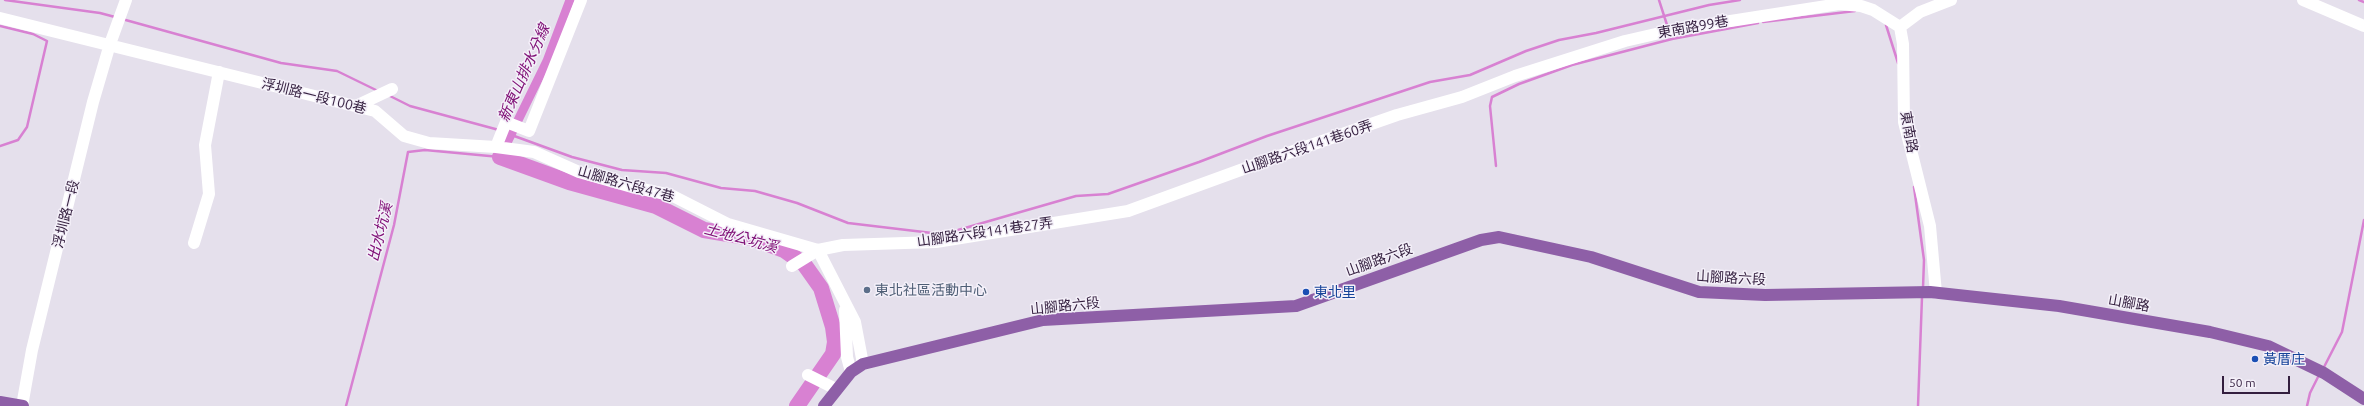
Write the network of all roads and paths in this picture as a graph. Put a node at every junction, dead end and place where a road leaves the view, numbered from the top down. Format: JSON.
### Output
{"nodes":[{"id":1,"x":126,"y":0,"type":"edge"},
{"id":2,"x":581,"y":0,"type":"edge"},
{"id":3,"x":1951,"y":0,"type":"edge"},
{"id":4,"x":2303,"y":0,"type":"edge"},
{"id":5,"x":0,"y":18,"type":"edge"},
{"id":6,"x":2364,"y":26,"type":"edge"},
{"id":7,"x":1900,"y":27,"type":"junction"},
{"id":8,"x":110,"y":44,"type":"junction"},
{"id":9,"x":218,"y":72,"type":"junction"},
{"id":10,"x":1487,"y":88,"type":"joint"},
{"id":11,"x":392,"y":89,"type":"dead end"},
{"id":12,"x":356,"y":106,"type":"junction"},
{"id":13,"x":496,"y":147,"type":"junction"},
{"id":14,"x":534,"y":152,"type":"joint"},
{"id":15,"x":1128,"y":211,"type":"joint"},
{"id":16,"x":194,"y":243,"type":"dead end"},
{"id":17,"x":818,"y":250,"type":"junction"},
{"id":18,"x":792,"y":266,"type":"dead end"},
{"id":19,"x":1933,"y":293,"type":"junction"},
{"id":20,"x":845,"y":306,"type":"junction"},
{"id":21,"x":863,"y":364,"type":"junction"},
{"id":22,"x":851,"y":372,"type":"junction"},
{"id":23,"x":808,"y":375,"type":"dead end"},
{"id":24,"x":836,"y":389,"type":"junction"},
{"id":25,"x":2364,"y":399,"type":"edge"},
{"id":26,"x":0,"y":402,"type":"edge"},
{"id":27,"x":22,"y":406,"type":"edge"},
{"id":28,"x":824,"y":406,"type":"edge"}],
"edges":[{"from":1,"to":8,"type":"street","name":"浮圳路一段"},
{"from":2,"to":13,"type":"street"},
{"from":3,"to":7,"type":"street"},
{"from":4,"to":6,"type":"street"},
{"from":5,"to":8,"type":"street","name":"浮圳路一段100巷"},
{"from":7,"to":10,"type":"street","name":"東南路99巷"},
{"from":7,"to":19,"type":"street","name":"東南路"},
{"from":8,"to":9,"type":"street","name":"浮圳路一段100巷"},
{"from":8,"to":27,"type":"street","name":"浮圳路一段"},
{"from":9,"to":12,"type":"street","name":"浮圳路一段100巷"},
{"from":9,"to":16,"type":"street"},
{"from":10,"to":15,"type":"street","name":"山腳路六段141巷60弄"},
{"from":11,"to":12,"type":"street"},
{"from":12,"to":13,"type":"street","name":"浮圳路一段100巷"},
{"from":13,"to":14,"type":"street","name":"浮圳路一段100巷"},
{"from":14,"to":17,"type":"street","name":"山腳路六段47巷"},
{"from":15,"to":17,"type":"street","name":"山腳路六段141巷27弄"},
{"from":17,"to":18,"type":"street"},
{"from":17,"to":20,"type":"street"},
{"from":19,"to":21,"type":"main road","name":"山腳路六段"},
{"from":19,"to":25,"type":"main road","name":"山腳路"},
{"from":20,"to":21,"type":"street"},
{"from":20,"to":22,"type":"street"},
{"from":21,"to":22,"type":"main road","name":"山腳路六段"},
{"from":22,"to":24,"type":"main road","name":"山腳路六段"},
{"from":23,"to":24,"type":"street"},
{"from":24,"to":28,"type":"main road","name":"山腳路六段"},
{"from":26,"to":27,"type":"main road"}]}
